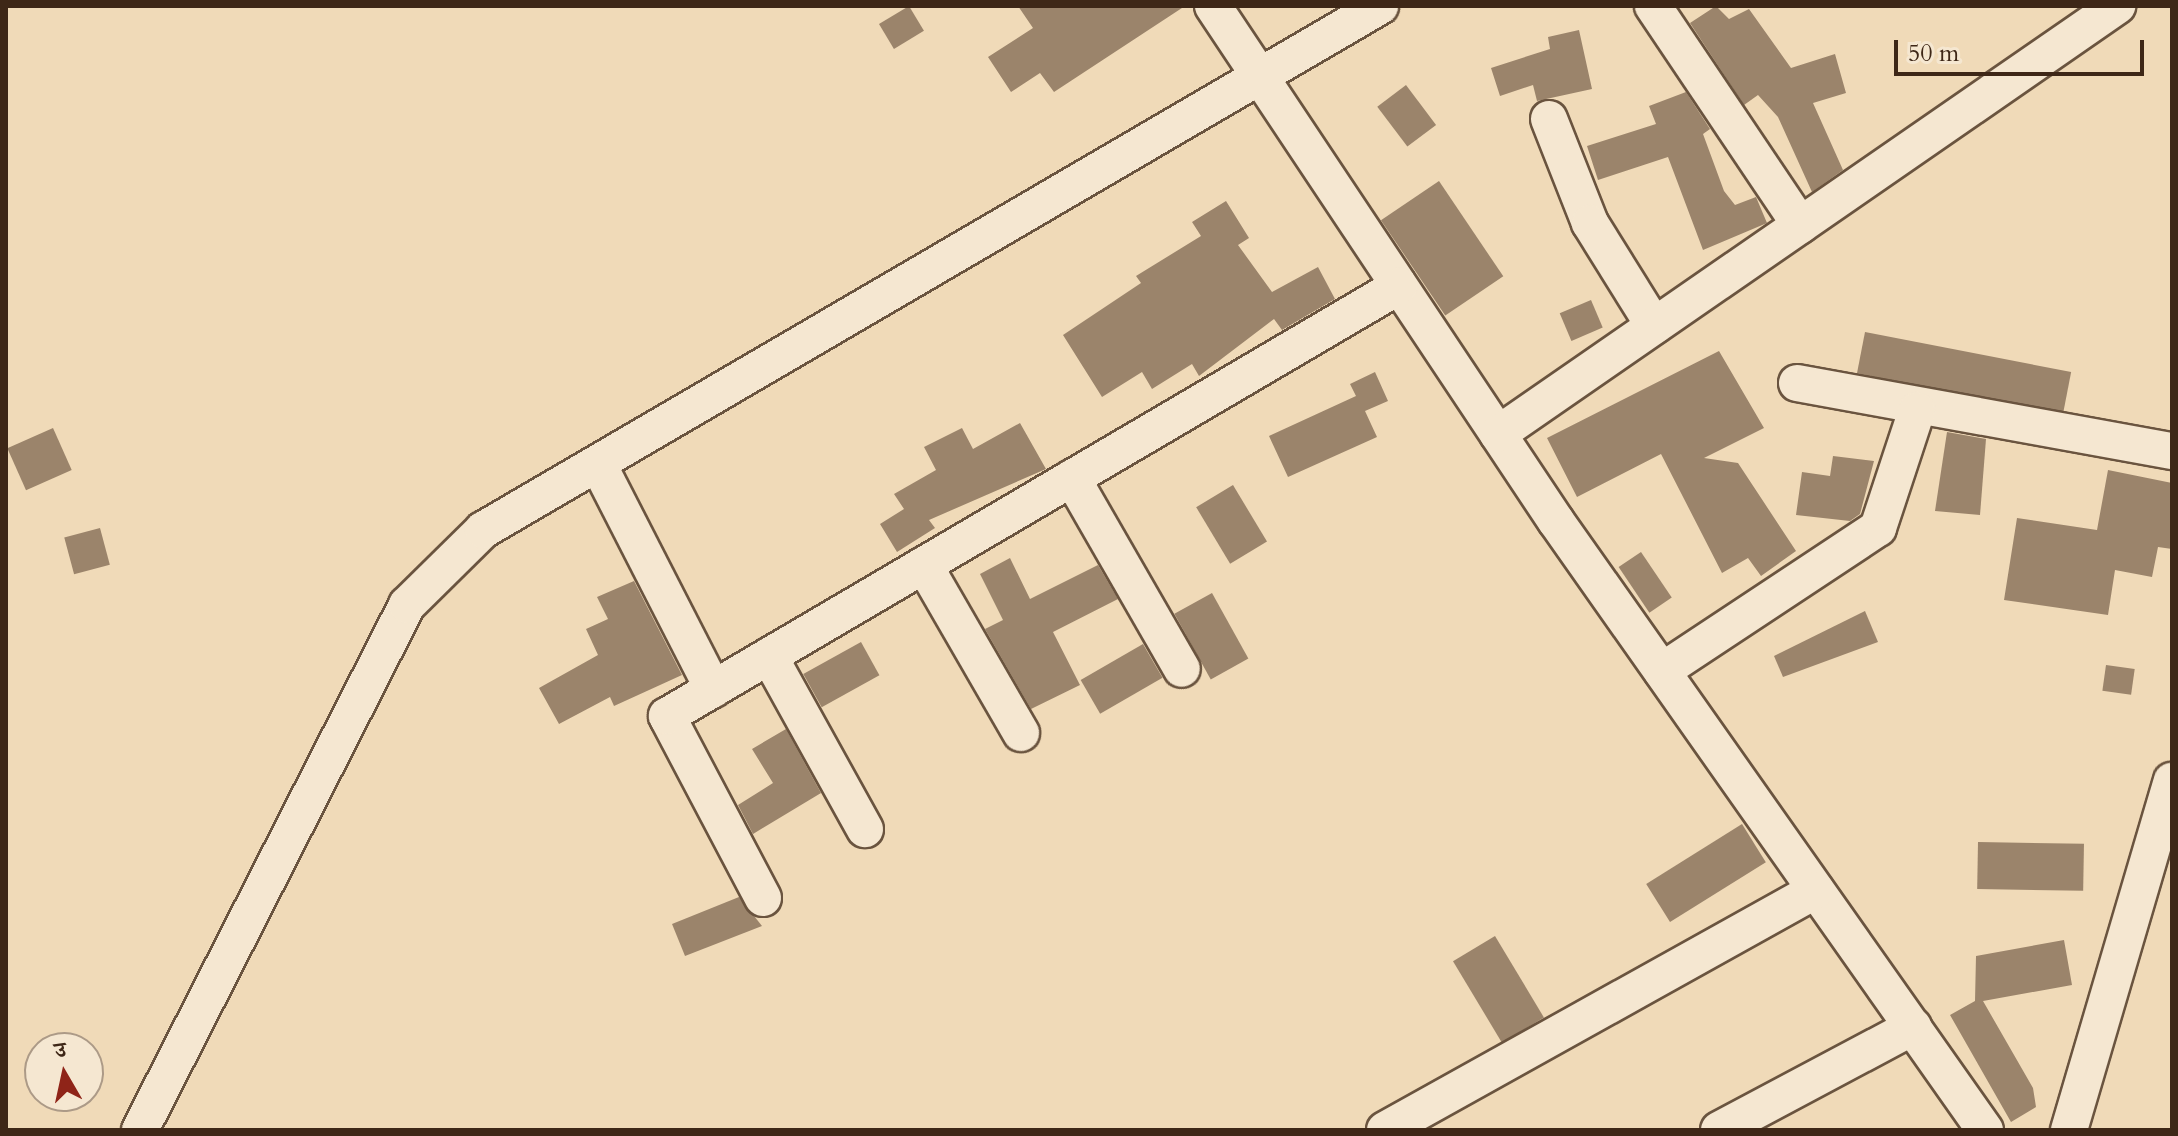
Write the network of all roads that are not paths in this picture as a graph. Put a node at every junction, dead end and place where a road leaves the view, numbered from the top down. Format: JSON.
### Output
{"nodes":[{"id":1,"x":1213,"y":6,"type":"edge"},
{"id":2,"x":1380,"y":6,"type":"edge"},
{"id":3,"x":1653,"y":6,"type":"edge"},
{"id":4,"x":2117,"y":6,"type":"edge"},
{"id":5,"x":1262,"y":80,"type":"junction"},
{"id":6,"x":1549,"y":119,"type":"dead end"},
{"id":7,"x":1800,"y":225,"type":"junction"},
{"id":8,"x":1399,"y":286,"type":"junction"},
{"id":9,"x":1654,"y":326,"type":"junction"},
{"id":10,"x":1797,"y":383,"type":"dead end"},
{"id":11,"x":1917,"y":410,"type":"junction"},
{"id":12,"x":1498,"y":434,"type":"junction"},
{"id":13,"x":2172,"y":451,"type":"edge"},
{"id":14,"x":598,"y":464,"type":"junction"},
{"id":15,"x":1072,"y":478,"type":"junction"},
{"id":16,"x":924,"y":565,"type":"junction"},
{"id":17,"x":769,"y":656,"type":"junction"},
{"id":18,"x":1182,"y":669,"type":"dead end"},
{"id":19,"x":1662,"y":671,"type":"junction"},
{"id":20,"x":713,"y":689,"type":"junction"},
{"id":21,"x":1021,"y":733,"type":"dead end"},
{"id":22,"x":2172,"y":781,"type":"edge"},
{"id":23,"x":865,"y":829,"type":"dead end"},
{"id":24,"x":1816,"y":890,"type":"junction"},
{"id":25,"x":763,"y":898,"type":"dead end"},
{"id":26,"x":1913,"y":1027,"type":"junction"},
{"id":27,"x":140,"y":1130,"type":"edge"},
{"id":28,"x":1385,"y":1130,"type":"edge"},
{"id":29,"x":1719,"y":1130,"type":"edge"},
{"id":30,"x":1985,"y":1130,"type":"edge"},
{"id":31,"x":2069,"y":1130,"type":"edge"}],
"edges":[{"from":1,"to":5,"type":"street"},
{"from":2,"to":5,"type":"street"},
{"from":3,"to":7,"type":"street"},
{"from":4,"to":7,"type":"street"},
{"from":5,"to":8,"type":"street"},
{"from":5,"to":14,"type":"street"},
{"from":6,"to":9,"type":"street"},
{"from":7,"to":9,"type":"street"},
{"from":8,"to":12,"type":"street"},
{"from":8,"to":15,"type":"street"},
{"from":9,"to":12,"type":"street"},
{"from":10,"to":11,"type":"street"},
{"from":11,"to":13,"type":"street"},
{"from":11,"to":19,"type":"street"},
{"from":12,"to":19,"type":"street"},
{"from":14,"to":20,"type":"street"},
{"from":14,"to":27,"type":"street"},
{"from":15,"to":16,"type":"street"},
{"from":15,"to":18,"type":"street"},
{"from":16,"to":17,"type":"street"},
{"from":16,"to":21,"type":"street"},
{"from":17,"to":20,"type":"street"},
{"from":17,"to":23,"type":"street"},
{"from":19,"to":24,"type":"street"},
{"from":20,"to":25,"type":"street"},
{"from":22,"to":31,"type":"street"},
{"from":24,"to":26,"type":"street"},
{"from":24,"to":28,"type":"street"},
{"from":26,"to":29,"type":"street"},
{"from":26,"to":30,"type":"street"}]}
